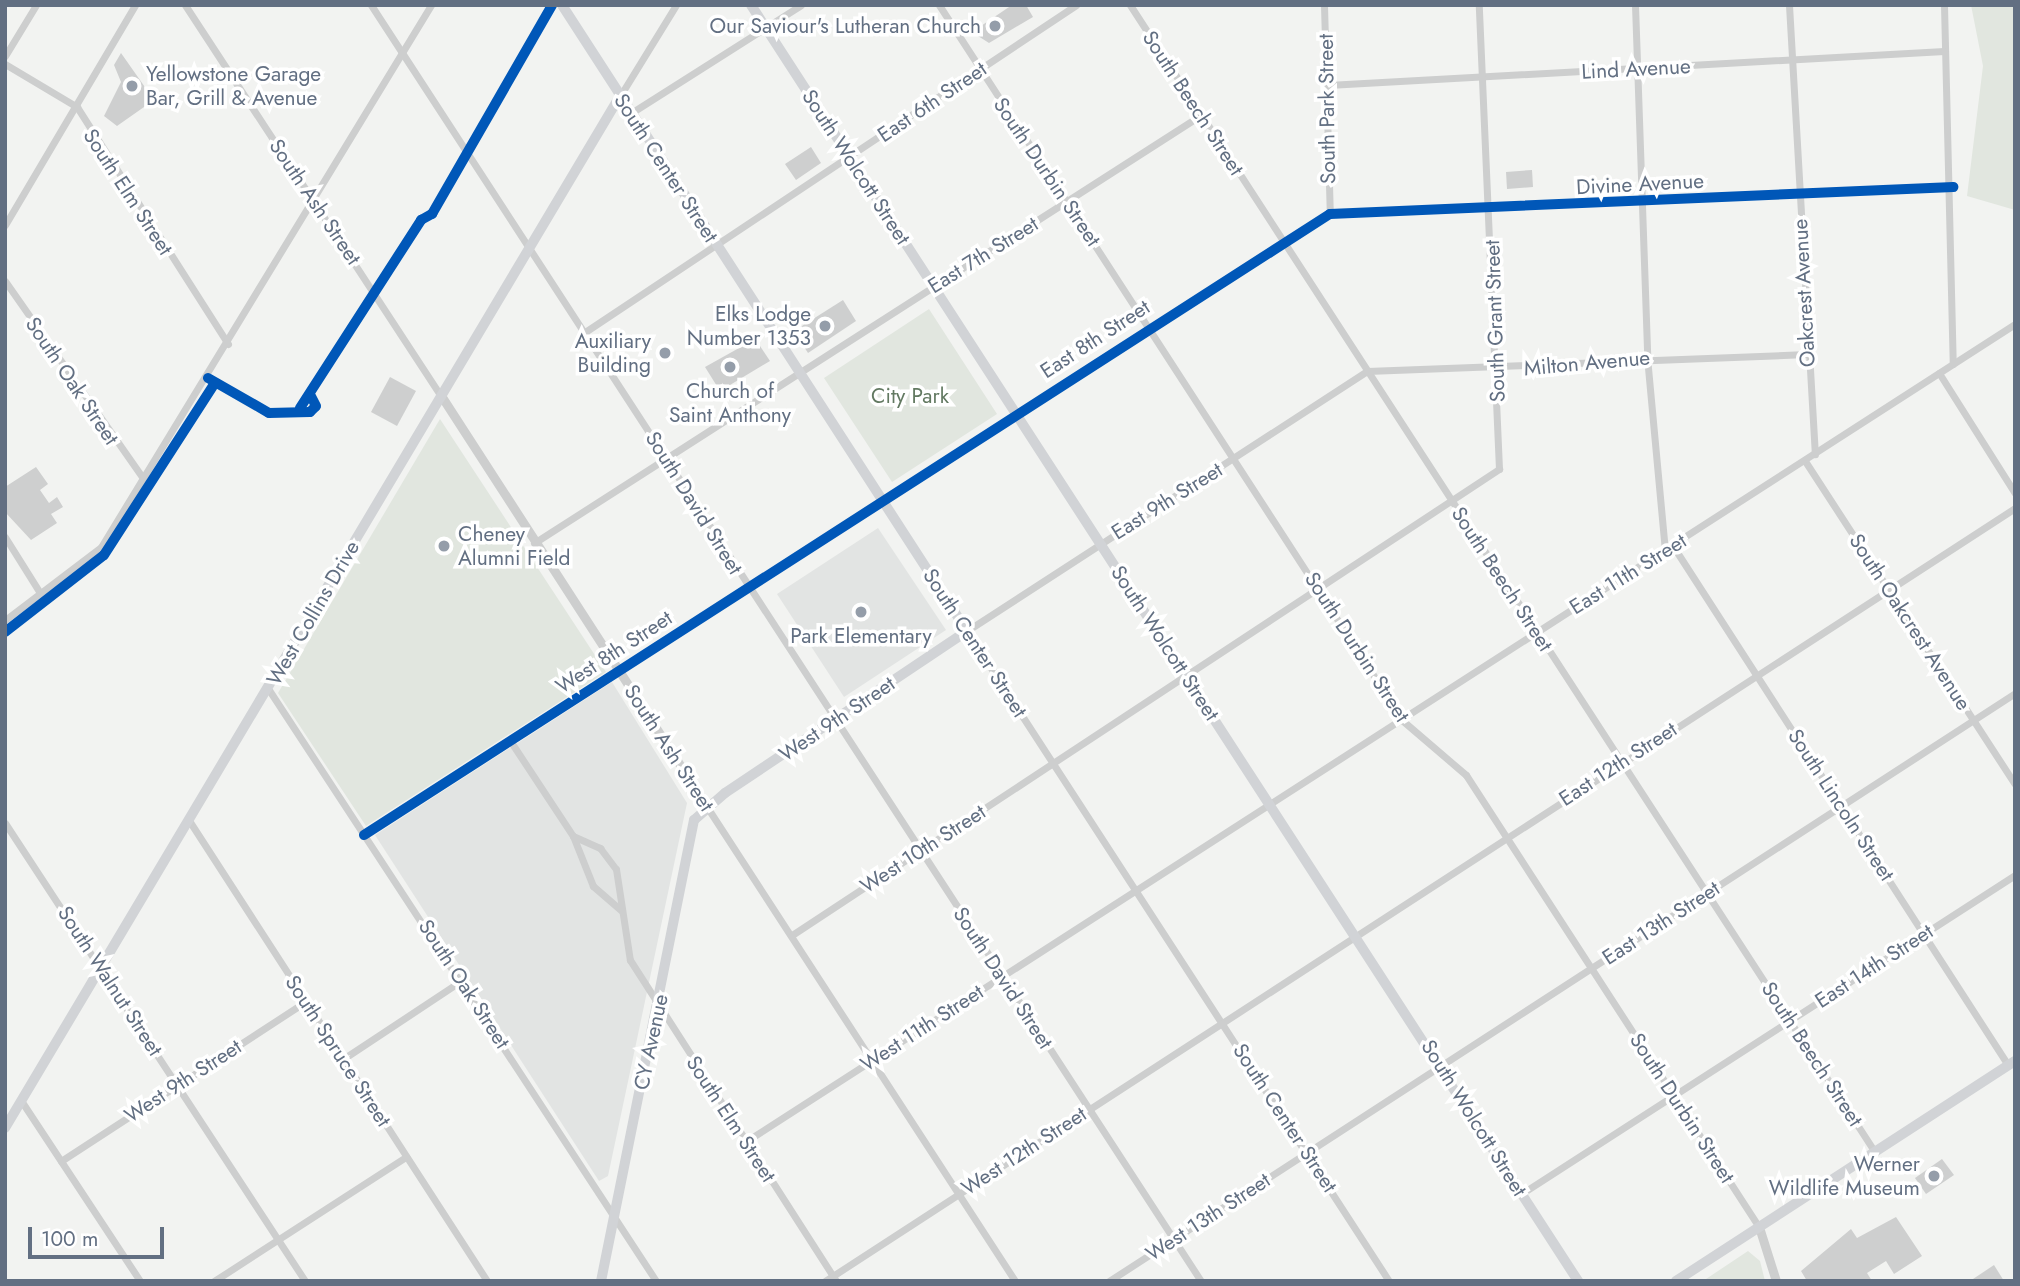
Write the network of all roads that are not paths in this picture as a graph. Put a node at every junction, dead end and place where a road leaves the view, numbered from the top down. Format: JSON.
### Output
{"nodes":[{"id":1,"x":36,"y":5,"type":"edge"},
{"id":2,"x":135,"y":5,"type":"edge"},
{"id":3,"x":185,"y":5,"type":"edge"},
{"id":4,"x":372,"y":5,"type":"edge"},
{"id":5,"x":431,"y":5,"type":"edge"},
{"id":6,"x":562,"y":5,"type":"edge"},
{"id":7,"x":676,"y":5,"type":"edge"},
{"id":8,"x":751,"y":5,"type":"edge"},
{"id":9,"x":801,"y":5,"type":"edge"},
{"id":10,"x":939,"y":5,"type":"edge"},
{"id":11,"x":1076,"y":5,"type":"edge"},
{"id":12,"x":1130,"y":5,"type":"edge"},
{"id":13,"x":1324,"y":5,"type":"edge"},
{"id":14,"x":1479,"y":5,"type":"edge"},
{"id":15,"x":1635,"y":5,"type":"edge"},
{"id":16,"x":1789,"y":5,"type":"edge"},
{"id":17,"x":1944,"y":5,"type":"edge"},
{"id":18,"x":766,"y":28,"type":"junction"},
{"id":19,"x":1944,"y":51,"type":"junction"},
{"id":20,"x":403,"y":53,"type":"junction"},
{"id":21,"x":5,"y":56,"type":"edge"},
{"id":22,"x":1792,"y":61,"type":"junction"},
{"id":23,"x":5,"y":64,"type":"edge"},
{"id":24,"x":1639,"y":69,"type":"junction"},
{"id":25,"x":979,"y":70,"type":"junction"},
{"id":26,"x":1483,"y":78,"type":"junction"},
{"id":27,"x":1328,"y":85,"type":"junction"},
{"id":28,"x":620,"y":96,"type":"junction"},
{"id":29,"x":77,"y":107,"type":"junction"},
{"id":30,"x":631,"y":113,"type":"junction"},
{"id":31,"x":1201,"y":115,"type":"junction"},
{"id":32,"x":850,"y":157,"type":"junction"},
{"id":33,"x":1953,"y":187,"type":"junction"},
{"id":34,"x":1799,"y":195,"type":"junction"},
{"id":35,"x":314,"y":200,"type":"junction"},
{"id":36,"x":1068,"y":201,"type":"junction"},
{"id":37,"x":1644,"y":204,"type":"junction"},
{"id":38,"x":1491,"y":211,"type":"junction"},
{"id":39,"x":1330,"y":214,"type":"junction"},
{"id":40,"x":5,"y":225,"type":"edge"},
{"id":41,"x":1282,"y":242,"type":"junction"},
{"id":42,"x":717,"y":245,"type":"junction"},
{"id":43,"x":527,"y":250,"type":"junction"},
{"id":44,"x":5,"y":281,"type":"edge"},
{"id":45,"x":934,"y":286,"type":"junction"},
{"id":46,"x":2015,"y":324,"type":"edge"},
{"id":47,"x":1148,"y":327,"type":"junction"},
{"id":48,"x":585,"y":332,"type":"junction"},
{"id":49,"x":228,"y":344,"type":"junction"},
{"id":50,"x":1807,"y":354,"type":"junction"},
{"id":51,"x":1647,"y":358,"type":"junction"},
{"id":52,"x":1953,"y":364,"type":"junction"},
{"id":53,"x":1499,"y":370,"type":"junction"},
{"id":54,"x":1367,"y":371,"type":"junction"},
{"id":55,"x":801,"y":373,"type":"junction"},
{"id":56,"x":1939,"y":373,"type":"junction"},
{"id":57,"x":440,"y":394,"type":"junction"},
{"id":58,"x":1015,"y":415,"type":"junction"},
{"id":59,"x":1815,"y":454,"type":"junction"},
{"id":60,"x":1232,"y":460,"type":"junction"},
{"id":61,"x":668,"y":461,"type":"junction"},
{"id":62,"x":1805,"y":461,"type":"junction"},
{"id":63,"x":1499,"y":469,"type":"joint"},
{"id":64,"x":143,"y":478,"type":"junction"},
{"id":65,"x":2015,"y":493,"type":"edge"},
{"id":66,"x":1451,"y":500,"type":"junction"},
{"id":67,"x":885,"y":503,"type":"junction"},
{"id":68,"x":2015,"y":508,"type":"edge"},
{"id":69,"x":5,"y":537,"type":"edge"},
{"id":70,"x":534,"y":542,"type":"junction"},
{"id":71,"x":1100,"y":543,"type":"junction"},
{"id":72,"x":1673,"y":546,"type":"junction"},
{"id":73,"x":1665,"y":551,"type":"junction"},
{"id":74,"x":747,"y":589,"type":"junction"},
{"id":75,"x":1889,"y":590,"type":"junction"},
{"id":76,"x":1320,"y":591,"type":"junction"},
{"id":77,"x":42,"y":596,"type":"junction"},
{"id":78,"x":5,"y":620,"type":"edge"},
{"id":79,"x":967,"y":631,"type":"junction"},
{"id":80,"x":1536,"y":631,"type":"junction"},
{"id":81,"x":620,"y":672,"type":"junction"},
{"id":82,"x":1756,"y":674,"type":"junction"},
{"id":83,"x":1188,"y":677,"type":"junction"},
{"id":84,"x":269,"y":690,"type":"junction"},
{"id":85,"x":2015,"y":693,"type":"edge"},
{"id":86,"x":837,"y":720,"type":"junction"},
{"id":87,"x":1973,"y":720,"type":"junction"},
{"id":88,"x":1403,"y":721,"type":"junction"},
{"id":89,"x":511,"y":741,"type":"junction"},
{"id":90,"x":1621,"y":761,"type":"junction"},
{"id":91,"x":1055,"y":764,"type":"junction"},
{"id":92,"x":2015,"y":784,"type":"edge"},
{"id":93,"x":1267,"y":804,"type":"junction"},
{"id":94,"x":707,"y":806,"type":"junction"},
{"id":95,"x":1841,"y":806,"type":"junction"},
{"id":96,"x":190,"y":822,"type":"junction"},
{"id":97,"x":5,"y":823,"type":"edge"},
{"id":98,"x":364,"y":835,"type":"junction"},
{"id":99,"x":573,"y":836,"type":"junction"},
{"id":100,"x":1507,"y":838,"type":"junction"},
{"id":101,"x":920,"y":850,"type":"junction"},
{"id":102,"x":2015,"y":875,"type":"edge"},
{"id":103,"x":1134,"y":891,"type":"junction"},
{"id":104,"x":1707,"y":893,"type":"junction"},
{"id":105,"x":624,"y":914,"type":"junction"},
{"id":106,"x":1923,"y":934,"type":"junction"},
{"id":107,"x":792,"y":935,"type":"junction"},
{"id":108,"x":1357,"y":936,"type":"junction"},
{"id":109,"x":103,"y":968,"type":"junction"},
{"id":110,"x":1591,"y":968,"type":"junction"},
{"id":111,"x":999,"y":977,"type":"junction"},
{"id":112,"x":461,"y":981,"type":"junction"},
{"id":113,"x":306,"y":1001,"type":"junction"},
{"id":114,"x":659,"y":1007,"type":"junction"},
{"id":115,"x":1790,"y":1020,"type":"junction"},
{"id":116,"x":1222,"y":1021,"type":"junction"},
{"id":117,"x":343,"y":1059,"type":"junction"},
{"id":118,"x":872,"y":1059,"type":"junction"},
{"id":119,"x":2011,"y":1063,"type":"edge"},
{"id":120,"x":1441,"y":1065,"type":"junction"},
{"id":121,"x":178,"y":1084,"type":"junction"},
{"id":122,"x":1675,"y":1095,"type":"junction"},
{"id":123,"x":22,"y":1102,"type":"junction"},
{"id":124,"x":1089,"y":1109,"type":"junction"},
{"id":125,"x":5,"y":1128,"type":"edge"},
{"id":126,"x":745,"y":1143,"type":"junction"},
{"id":127,"x":1875,"y":1152,"type":"junction"},
{"id":128,"x":1307,"y":1153,"type":"junction"},
{"id":129,"x":406,"y":1157,"type":"junction"},
{"id":130,"x":61,"y":1161,"type":"junction"},
{"id":131,"x":959,"y":1193,"type":"junction"},
{"id":132,"x":1521,"y":1194,"type":"junction"},
{"id":133,"x":615,"y":1217,"type":"junction"},
{"id":134,"x":1759,"y":1227,"type":"junction"},
{"id":135,"x":278,"y":1239,"type":"junction"},
{"id":136,"x":1173,"y":1239,"type":"junction"},
{"id":137,"x":835,"y":1278,"type":"edge"},
{"id":138,"x":140,"y":1281,"type":"edge"},
{"id":139,"x":214,"y":1281,"type":"edge"},
{"id":140,"x":305,"y":1281,"type":"edge"},
{"id":141,"x":487,"y":1281,"type":"edge"},
{"id":142,"x":601,"y":1281,"type":"edge"},
{"id":143,"x":656,"y":1281,"type":"edge"},
{"id":144,"x":825,"y":1281,"type":"edge"},
{"id":145,"x":1015,"y":1281,"type":"edge"},
{"id":146,"x":1109,"y":1281,"type":"edge"},
{"id":147,"x":1201,"y":1281,"type":"edge"},
{"id":148,"x":1389,"y":1281,"type":"edge"},
{"id":149,"x":1578,"y":1281,"type":"edge"},
{"id":150,"x":1676,"y":1281,"type":"edge"},
{"id":151,"x":1776,"y":1281,"type":"edge"}],
"edges":[{"from":1,"to":21,"type":"street"},
{"from":2,"to":29,"type":"street"},
{"from":3,"to":35,"type":"street","name":"South Ash Street"},
{"from":4,"to":20,"type":"street","name":"South David Street"},
{"from":5,"to":20,"type":"street"},
{"from":6,"to":28,"type":"main road","name":"South Center Street"},
{"from":7,"to":28,"type":"street"},
{"from":8,"to":18,"type":"main road","name":"South Wolcott Street"},
{"from":9,"to":18,"type":"street"},
{"from":10,"to":25,"type":"street","name":"South Durbin Street"},
{"from":11,"to":25,"type":"street","name":"East 6th Street"},
{"from":12,"to":31,"type":"street","name":"South Beech Street"},
{"from":13,"to":27,"type":"street","name":"South Park Street"},
{"from":14,"to":26,"type":"street","name":"South Grant Street"},
{"from":15,"to":24,"type":"street"},
{"from":16,"to":22,"type":"street","name":"Oakcrest Avenue"},
{"from":17,"to":19,"type":"street"},
{"from":18,"to":30,"type":"street"},
{"from":18,"to":32,"type":"main road","name":"South Wolcott Street"},
{"from":19,"to":22,"type":"street","name":"Lind Avenue"},
{"from":19,"to":33,"type":"street"},
{"from":20,"to":35,"type":"street"},
{"from":20,"to":43,"type":"street","name":"South David Street"},
{"from":22,"to":24,"type":"street","name":"Lind Avenue"},
{"from":22,"to":34,"type":"street","name":"Oakcrest Avenue"},
{"from":23,"to":29,"type":"street","name":"South Elm Street"},
{"from":24,"to":26,"type":"street","name":"Lind Avenue"},
{"from":24,"to":37,"type":"street"},
{"from":25,"to":32,"type":"street","name":"East 6th Street"},
{"from":25,"to":36,"type":"street","name":"South Durbin Street"},
{"from":26,"to":27,"type":"street","name":"Lind Avenue"},
{"from":26,"to":38,"type":"street","name":"South Grant Street"},
{"from":27,"to":39,"type":"street","name":"South Park Street"},
{"from":28,"to":30,"type":"main road","name":"South Center Street"},
{"from":28,"to":43,"type":"main road","name":"West Collins Drive"},
{"from":29,"to":40,"type":"street"},
{"from":29,"to":49,"type":"street","name":"South Elm Street"},
{"from":30,"to":42,"type":"main road","name":"South Center Street"},
{"from":31,"to":36,"type":"street","name":"East 7th Street"},
{"from":31,"to":41,"type":"street","name":"South Beech Street"},
{"from":32,"to":42,"type":"street","name":"East 6th Street"},
{"from":32,"to":45,"type":"main road","name":"South Wolcott Street"},
{"from":33,"to":34,"type":"street","name":"Divine Avenue"},
{"from":33,"to":52,"type":"street"},
{"from":34,"to":37,"type":"street","name":"Divine Avenue"},
{"from":34,"to":50,"type":"street","name":"Oakcrest Avenue"},
{"from":35,"to":49,"type":"street"},
{"from":35,"to":57,"type":"street","name":"South Ash Street"},
{"from":36,"to":45,"type":"street","name":"East 7th Street"},
{"from":36,"to":47,"type":"street","name":"South Durbin Street"},
{"from":37,"to":38,"type":"street","name":"Divine Avenue"},
{"from":37,"to":51,"type":"street"},
{"from":38,"to":39,"type":"street","name":"Divine Avenue"},
{"from":38,"to":53,"type":"street","name":"South Grant Street"},
{"from":39,"to":41,"type":"street","name":"East 8th Street"},
{"from":41,"to":47,"type":"street","name":"East 8th Street"},
{"from":41,"to":54,"type":"street","name":"South Beech Street"},
{"from":42,"to":48,"type":"street","name":"East 6th Street"},
{"from":42,"to":55,"type":"main road","name":"South Center Street"},
{"from":43,"to":48,"type":"street","name":"South David Street"},
{"from":43,"to":57,"type":"main road","name":"West Collins Drive"},
{"from":44,"to":64,"type":"street","name":"South Oak Street"},
{"from":45,"to":55,"type":"street","name":"East 7th Street"},
{"from":45,"to":58,"type":"main road","name":"South Wolcott Street"},
{"from":46,"to":52,"type":"street","name":"East 11th Street"},
{"from":47,"to":58,"type":"street","name":"East 8th Street"},
{"from":47,"to":60,"type":"street","name":"South Durbin Street"},
{"from":48,"to":61,"type":"street","name":"South David Street"},
{"from":49,"to":64,"type":"street"},
{"from":50,"to":51,"type":"street","name":"Milton Avenue"},
{"from":50,"to":59,"type":"street","name":"Oakcrest Avenue"},
{"from":51,"to":53,"type":"street","name":"Milton Avenue"},
{"from":51,"to":73,"type":"street"},
{"from":52,"to":56,"type":"street","name":"East 11th Street"},
{"from":53,"to":54,"type":"street","name":"Milton Avenue"},
{"from":53,"to":63,"type":"street","name":"South Grant Street"},
{"from":54,"to":60,"type":"street","name":"East 9th Street"},
{"from":54,"to":66,"type":"street","name":"South Beech Street"},
{"from":55,"to":61,"type":"street","name":"East 7th Street"},
{"from":55,"to":67,"type":"main road","name":"South Center Street"},
{"from":56,"to":59,"type":"street","name":"East 11th Street"},
{"from":56,"to":65,"type":"street"},
{"from":57,"to":70,"type":"street","name":"South Ash Street"},
{"from":57,"to":84,"type":"main road","name":"West Collins Drive"},
{"from":58,"to":67,"type":"street","name":"East 8th Street"},
{"from":58,"to":71,"type":"main road","name":"South Wolcott Street"},
{"from":59,"to":62,"type":"street","name":"East 11th Street"},
{"from":60,"to":71,"type":"street","name":"East 9th Street"},
{"from":60,"to":76,"type":"street","name":"South Durbin Street"},
{"from":61,"to":70,"type":"street","name":"East 7th Street"},
{"from":61,"to":74,"type":"street","name":"South David Street"},
{"from":62,"to":72,"type":"street","name":"East 11th Street"},
{"from":62,"to":75,"type":"street","name":"South Oakcrest Avenue"},
{"from":63,"to":66,"type":"street","name":"West 10th Street"},
{"from":64,"to":77,"type":"street"},
{"from":66,"to":76,"type":"street","name":"West 10th Street"},
{"from":66,"to":80,"type":"street","name":"South Beech Street"},
{"from":67,"to":74,"type":"street","name":"West 8th Street"},
{"from":67,"to":79,"type":"main road","name":"South Center Street"},
{"from":68,"to":75,"type":"street","name":"East 12th Street"},
{"from":69,"to":77,"type":"street"},
{"from":70,"to":81,"type":"street","name":"South Ash Street"},
{"from":71,"to":79,"type":"street","name":"East 9th Street"},
{"from":71,"to":83,"type":"main road","name":"South Wolcott Street"},
{"from":72,"to":73,"type":"street","name":"East 11th Street"},
{"from":72,"to":82,"type":"street","name":"South Lincoln Street"},
{"from":73,"to":80,"type":"street","name":"East 11th Street"},
{"from":74,"to":81,"type":"street","name":"West 8th Street"},
{"from":74,"to":86,"type":"street","name":"South David Street"},
{"from":75,"to":82,"type":"street","name":"East 12th Street"},
{"from":75,"to":87,"type":"street","name":"South Oakcrest Avenue"},
{"from":76,"to":83,"type":"street","name":"West 10th Street"},
{"from":76,"to":88,"type":"street","name":"South Durbin Street"},
{"from":77,"to":78,"type":"street"},
{"from":79,"to":86,"type":"main road","name":"West 9th Street"},
{"from":79,"to":91,"type":"street","name":"South Center Street"},
{"from":80,"to":88,"type":"street","name":"East 11th Street"},
{"from":80,"to":90,"type":"street","name":"South Beech Street"},
{"from":81,"to":89,"type":"street","name":"West 8th Street"},
{"from":81,"to":94,"type":"street","name":"South Ash Street"},
{"from":82,"to":90,"type":"street","name":"East 12th Street"},
{"from":82,"to":95,"type":"street","name":"South Lincoln Street"},
{"from":83,"to":91,"type":"street","name":"West 10th Street"},
{"from":83,"to":93,"type":"main road","name":"South Wolcott Street"},
{"from":84,"to":96,"type":"main road","name":"West Collins Drive"},
{"from":84,"to":98,"type":"street","name":"South Oak Street"},
{"from":85,"to":87,"type":"street","name":"East 13th Street"},
{"from":86,"to":94,"type":"main road","name":"West 9th Street"},
{"from":86,"to":101,"type":"street","name":"South David Street"},
{"from":87,"to":92,"type":"street","name":"South Oakcrest Avenue"},
{"from":87,"to":95,"type":"street","name":"East 13th Street"},
{"from":88,"to":93,"type":"street","name":"East 11th Street"},
{"from":88,"to":100,"type":"street","name":"South Durbin Street"},
{"from":89,"to":98,"type":"street","name":"West 8th Street"},
{"from":89,"to":99,"type":"street","name":"South Elm Street"},
{"from":90,"to":100,"type":"street","name":"East 12th Street"},
{"from":90,"to":104,"type":"street","name":"South Beech Street"},
{"from":91,"to":101,"type":"street","name":"West 10th Street"},
{"from":91,"to":103,"type":"street","name":"South Center Street"},
{"from":93,"to":103,"type":"street","name":"East 11th Street"},
{"from":93,"to":108,"type":"main road","name":"South Wolcott Street"},
{"from":94,"to":107,"type":"street","name":"South Ash Street"},
{"from":94,"to":114,"type":"main road","name":"CY Avenue"},
{"from":95,"to":104,"type":"street","name":"East 13th Street"},
{"from":95,"to":106,"type":"street","name":"South Lincoln Street"},
{"from":96,"to":109,"type":"main road","name":"West Collins Drive"},
{"from":96,"to":113,"type":"street","name":"South Spruce Street"},
{"from":97,"to":109,"type":"street","name":"South Walnut Street"},
{"from":98,"to":112,"type":"street","name":"South Oak Street"},
{"from":99,"to":105,"type":"street","name":"South Elm Street"},
{"from":99,"to":105,"type":"street","name":"South Elm Street"},
{"from":100,"to":108,"type":"street","name":"East 12th Street"},
{"from":100,"to":110,"type":"street","name":"South Durbin Street"},
{"from":101,"to":107,"type":"street","name":"West 10th Street"},
{"from":101,"to":111,"type":"street","name":"South David Street"},
{"from":102,"to":106,"type":"street","name":"East 14th Street"},
{"from":103,"to":111,"type":"street","name":"West 11th Street"},
{"from":103,"to":116,"type":"street","name":"South Center Street"},
{"from":104,"to":110,"type":"street","name":"East 13th Street"},
{"from":104,"to":115,"type":"street","name":"South Beech Street"},
{"from":105,"to":114,"type":"street","name":"South Elm Street"},
{"from":106,"to":115,"type":"street","name":"East 14th Street"},
{"from":106,"to":119,"type":"street","name":"South Lincoln Street"},
{"from":107,"to":118,"type":"street","name":"South Ash Street"},
{"from":108,"to":116,"type":"street","name":"East 12th Street"},
{"from":108,"to":120,"type":"main road","name":"South Wolcott Street"},
{"from":109,"to":121,"type":"street","name":"South Walnut Street"},
{"from":109,"to":123,"type":"main road","name":"West Collins Drive"},
{"from":110,"to":120,"type":"street","name":"East 13th Street"},
{"from":110,"to":122,"type":"street","name":"South Durbin Street"},
{"from":111,"to":118,"type":"street","name":"West 11th Street"},
{"from":111,"to":124,"type":"street","name":"South David Street"},
{"from":112,"to":117,"type":"street"},
{"from":112,"to":133,"type":"street","name":"South Oak Street"},
{"from":113,"to":117,"type":"street","name":"South Spruce Street"},
{"from":113,"to":121,"type":"street","name":"West 9th Street"},
{"from":114,"to":126,"type":"street","name":"South Elm Street"},
{"from":114,"to":133,"type":"main road","name":"CY Avenue"},
{"from":115,"to":122,"type":"street","name":"East 14th Street"},
{"from":115,"to":127,"type":"street","name":"South Beech Street"},
{"from":116,"to":124,"type":"street","name":"West 12th Street"},
{"from":116,"to":128,"type":"street","name":"South Center Street"},
{"from":117,"to":129,"type":"street","name":"South Spruce Street"},
{"from":118,"to":126,"type":"street","name":"West 11th Street"},
{"from":118,"to":131,"type":"street","name":"South Ash Street"},
{"from":119,"to":127,"type":"main road"},
{"from":120,"to":128,"type":"street","name":"East 13th Street"},
{"from":120,"to":132,"type":"main road","name":"South Wolcott Street"},
{"from":121,"to":130,"type":"street","name":"West 9th Street"},
{"from":121,"to":135,"type":"street","name":"South Walnut Street"},
{"from":122,"to":132,"type":"street","name":"East 14th Street"},
{"from":122,"to":134,"type":"street","name":"South Durbin Street"},
{"from":123,"to":125,"type":"main road","name":"West Collins Drive"},
{"from":123,"to":130,"type":"street"},
{"from":124,"to":131,"type":"street","name":"West 12th Street"},
{"from":124,"to":136,"type":"street","name":"South David Street"},
{"from":126,"to":137,"type":"street","name":"South Elm Street"},
{"from":127,"to":134,"type":"main road"},
{"from":128,"to":136,"type":"street","name":"West 13th Street"},
{"from":128,"to":148,"type":"street","name":"South Center Street"},
{"from":129,"to":135,"type":"street"},
{"from":129,"to":141,"type":"street","name":"South Spruce Street"},
{"from":130,"to":138,"type":"street"},
{"from":131,"to":137,"type":"street","name":"West 12th Street"},
{"from":131,"to":145,"type":"street","name":"South Ash Street"},
{"from":132,"to":149,"type":"main road","name":"South Wolcott Street"},
{"from":133,"to":142,"type":"main road","name":"CY Avenue"},
{"from":133,"to":143,"type":"street","name":"South Oak Street"},
{"from":134,"to":150,"type":"main road"},
{"from":134,"to":151,"type":"street","name":"South Durbin Street"},
{"from":135,"to":139,"type":"street"},
{"from":135,"to":140,"type":"street","name":"South Walnut Street"},
{"from":136,"to":146,"type":"street","name":"West 13th Street"},
{"from":136,"to":147,"type":"street","name":"South David Street"},
{"from":137,"to":144,"type":"street","name":"West 12th Street"}]}
